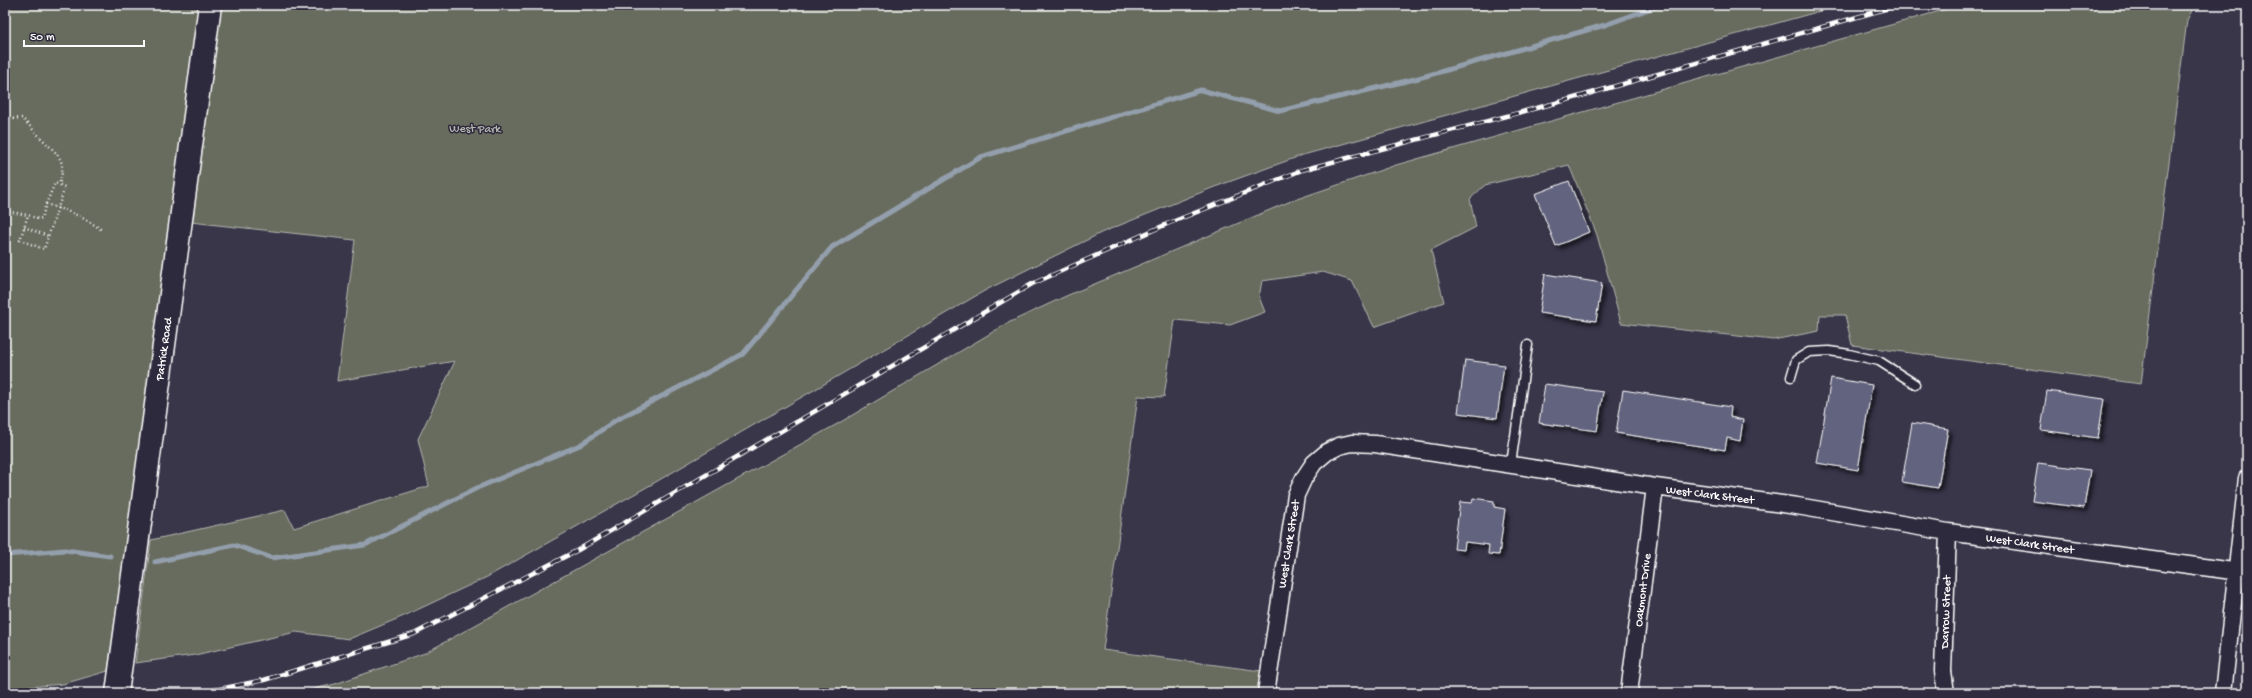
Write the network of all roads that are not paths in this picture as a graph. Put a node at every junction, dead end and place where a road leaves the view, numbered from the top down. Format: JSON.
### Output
{"nodes":[{"id":1,"x":210,"y":5,"type":"edge"},
{"id":2,"x":1528,"y":345,"type":"dead end"},
{"id":3,"x":1791,"y":377,"type":"dead end"},
{"id":4,"x":1915,"y":384,"type":"dead end"},
{"id":5,"x":1511,"y":464,"type":"junction"},
{"id":6,"x":2247,"y":478,"type":"edge"},
{"id":7,"x":1655,"y":487,"type":"junction"},
{"id":8,"x":1948,"y":532,"type":"junction"},
{"id":9,"x":2241,"y":572,"type":"edge"},
{"id":10,"x":117,"y":693,"type":"edge"},
{"id":11,"x":1266,"y":693,"type":"edge"},
{"id":12,"x":1629,"y":693,"type":"edge"},
{"id":13,"x":1946,"y":693,"type":"edge"},
{"id":14,"x":2223,"y":693,"type":"edge"}],
"edges":[{"from":1,"to":10,"type":"street","name":"Patrick Road"},
{"from":2,"to":5,"type":"lane"},
{"from":3,"to":4,"type":"lane"},
{"from":5,"to":7,"type":"street","name":"West Clark Street"},
{"from":5,"to":11,"type":"street","name":"West Clark Street"},
{"from":6,"to":9,"type":"street"},
{"from":7,"to":8,"type":"street","name":"West Clark Street"},
{"from":7,"to":12,"type":"street","name":"Oakmont Drive"},
{"from":8,"to":9,"type":"street","name":"West Clark Street"},
{"from":8,"to":13,"type":"street","name":"Darrow Street"},
{"from":9,"to":14,"type":"street"}]}
